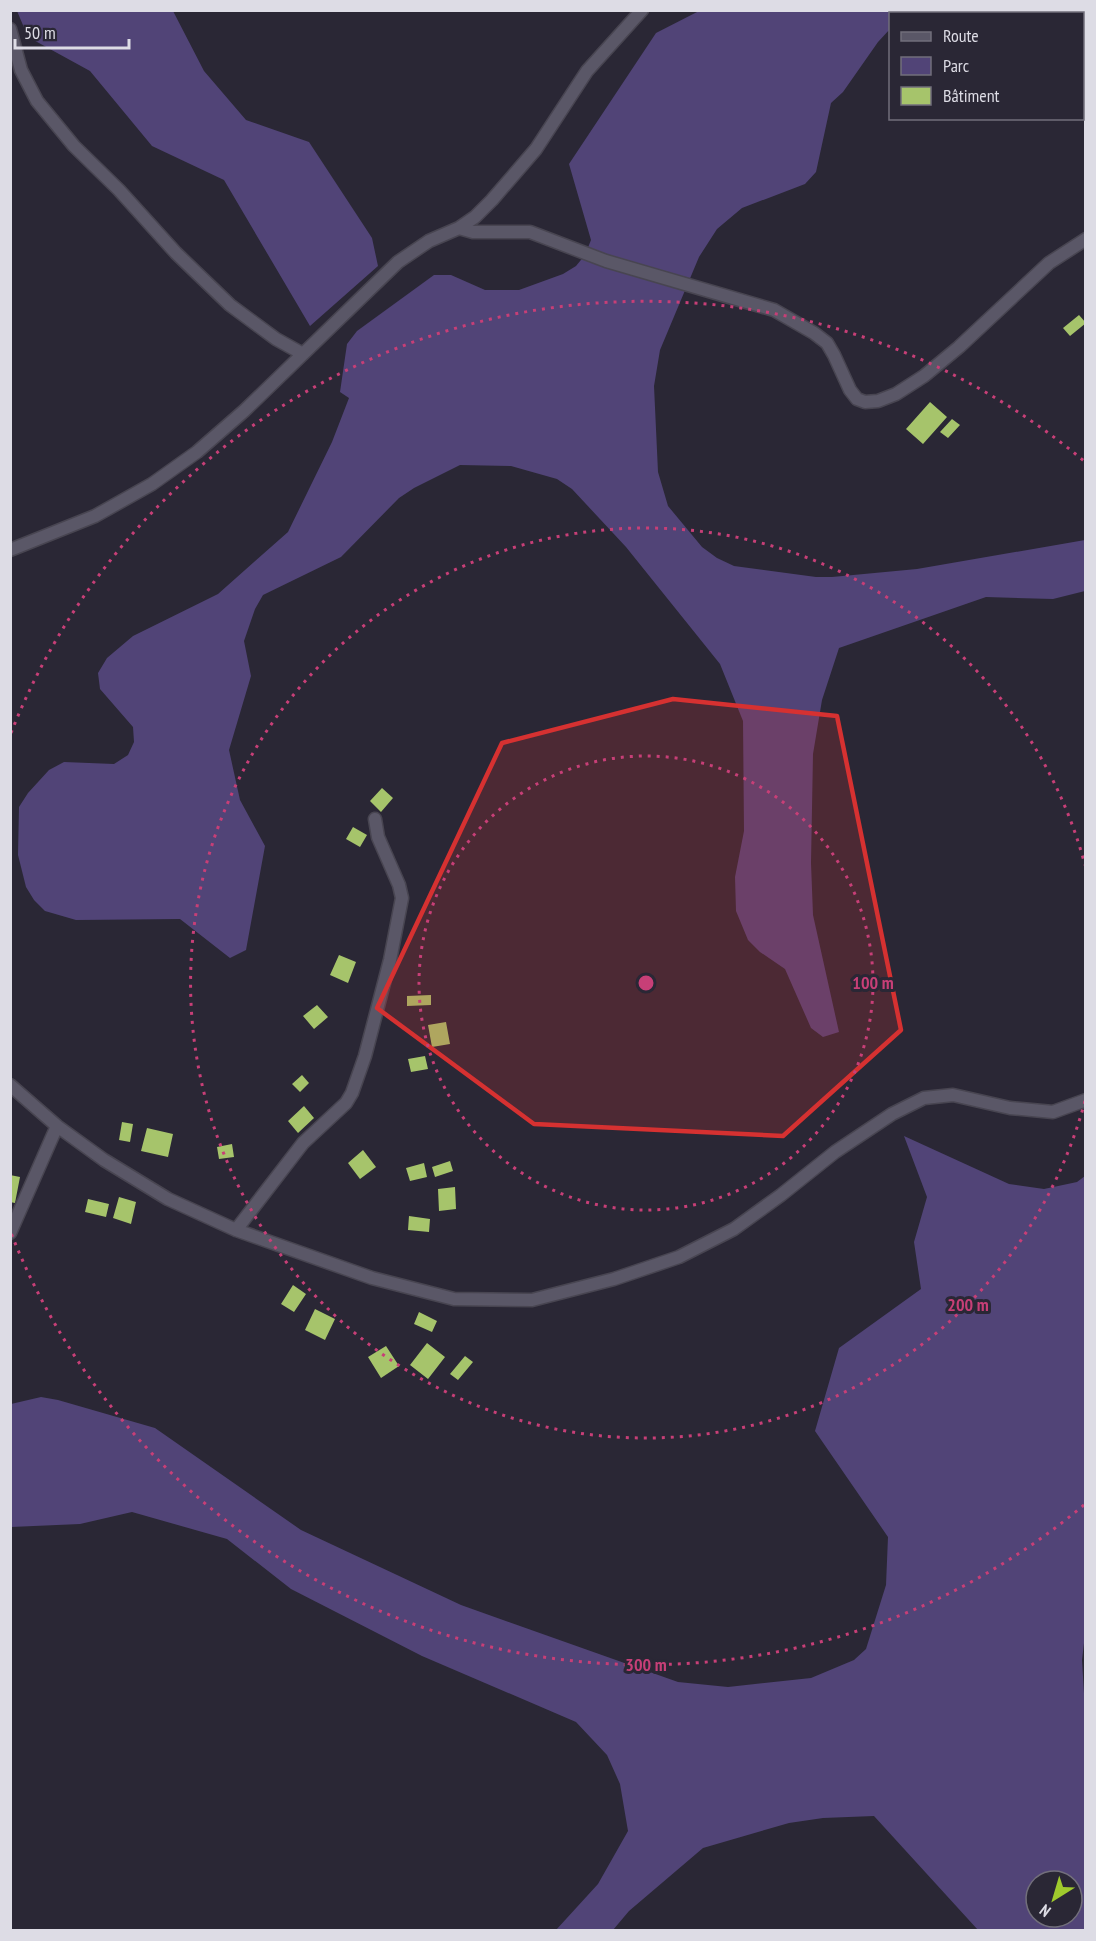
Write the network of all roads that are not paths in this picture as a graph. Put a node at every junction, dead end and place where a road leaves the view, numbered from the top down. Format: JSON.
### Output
{"nodes":[{"id":1,"x":642,"y":10,"type":"edge"},
{"id":2,"x":10,"y":29,"type":"edge"},
{"id":3,"x":459,"y":228,"type":"junction"},
{"id":4,"x":1086,"y":239,"type":"edge"},
{"id":5,"x":303,"y":354,"type":"junction"},
{"id":6,"x":10,"y":550,"type":"edge"},
{"id":7,"x":375,"y":819,"type":"dead end"},
{"id":8,"x":10,"y":1084,"type":"edge"},
{"id":9,"x":1086,"y":1100,"type":"edge"},
{"id":10,"x":57,"y":1126,"type":"junction"},
{"id":11,"x":236,"y":1230,"type":"junction"},
{"id":12,"x":10,"y":1233,"type":"edge"}],
"edges":[{"from":1,"to":3,"type":"street"},
{"from":2,"to":5,"type":"street"},
{"from":3,"to":4,"type":"street"},
{"from":3,"to":5,"type":"street"},
{"from":5,"to":6,"type":"street"},
{"from":7,"to":11,"type":"street"},
{"from":8,"to":10,"type":"street"},
{"from":9,"to":11,"type":"street"},
{"from":10,"to":11,"type":"street"},
{"from":10,"to":12,"type":"street"}]}
